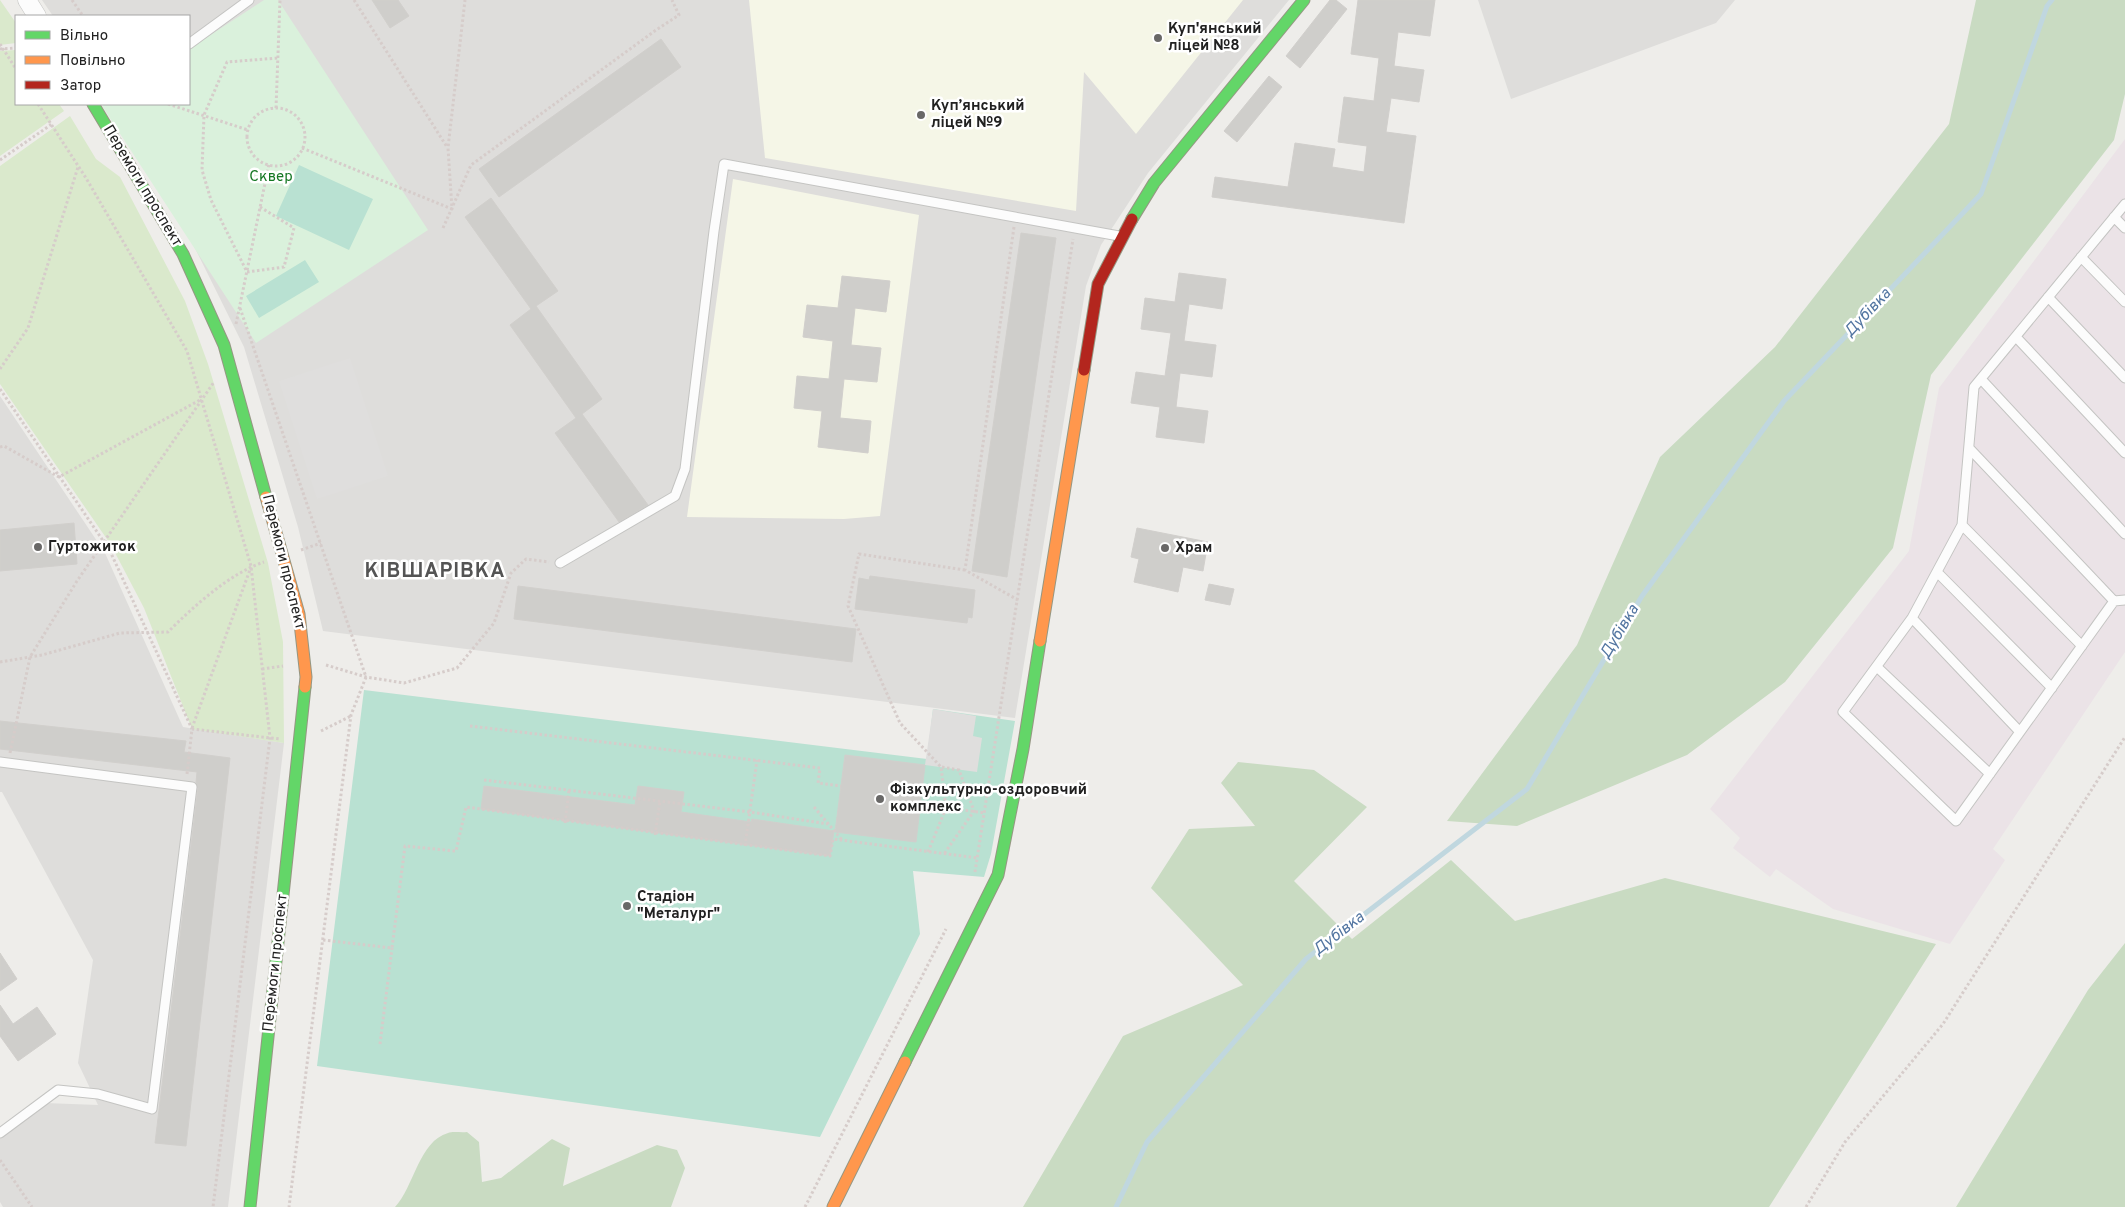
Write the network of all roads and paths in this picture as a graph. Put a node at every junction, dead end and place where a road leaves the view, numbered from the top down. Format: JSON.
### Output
{"nodes":[{"id":1,"x":27,"y":0,"type":"edge"},
{"id":2,"x":72,"y":0,"type":"edge"},
{"id":3,"x":249,"y":0,"type":"edge"},
{"id":4,"x":280,"y":0,"type":"edge"},
{"id":5,"x":354,"y":0,"type":"edge"},
{"id":6,"x":465,"y":0,"type":"edge"},
{"id":7,"x":672,"y":0,"type":"edge"},
{"id":8,"x":1304,"y":0,"type":"edge"},
{"id":9,"x":36,"y":15,"type":"edge"},
{"id":10,"x":82,"y":15,"type":"edge"},
{"id":11,"x":190,"y":43,"type":"edge"},
{"id":12,"x":0,"y":44,"type":"edge"},
{"id":13,"x":15,"y":48,"type":"edge"},
{"id":14,"x":2,"y":49,"type":"edge"},
{"id":15,"x":278,"y":58,"type":"junction"},
{"id":16,"x":15,"y":68,"type":"edge"},
{"id":17,"x":39,"y":105,"type":"edge"},
{"id":18,"x":171,"y":105,"type":"edge"},
{"id":19,"x":99,"y":106,"type":"edge"},
{"id":20,"x":276,"y":108,"type":"junction"},
{"id":21,"x":204,"y":116,"type":"junction"},
{"id":22,"x":52,"y":124,"type":"junction"},
{"id":23,"x":248,"y":130,"type":"junction"},
{"id":24,"x":302,"y":148,"type":"junction"},
{"id":25,"x":448,"y":148,"type":"junction"},
{"id":26,"x":0,"y":160,"type":"edge"},
{"id":27,"x":269,"y":164,"type":"junction"},
{"id":28,"x":78,"y":166,"type":"junction"},
{"id":29,"x":2125,"y":204,"type":"edge"},
{"id":30,"x":260,"y":206,"type":"junction"},
{"id":31,"x":452,"y":209,"type":"junction"},
{"id":32,"x":2114,"y":216,"type":"junction"},
{"id":33,"x":1016,"y":217,"type":"junction"},
{"id":34,"x":443,"y":228,"type":"dead end"},
{"id":35,"x":1075,"y":228,"type":"junction"},
{"id":36,"x":2125,"y":228,"type":"edge"},
{"id":37,"x":1121,"y":237,"type":"junction"},
{"id":38,"x":2081,"y":257,"type":"junction"},
{"id":39,"x":247,"y":272,"type":"junction"},
{"id":40,"x":2048,"y":297,"type":"junction"},
{"id":41,"x":2125,"y":302,"type":"edge"},
{"id":42,"x":234,"y":333,"type":"dead end"},
{"id":43,"x":2016,"y":337,"type":"junction"},
{"id":44,"x":229,"y":359,"type":"junction"},
{"id":45,"x":0,"y":369,"type":"edge"},
{"id":46,"x":2125,"y":378,"type":"edge"},
{"id":47,"x":1981,"y":379,"type":"junction"},
{"id":48,"x":0,"y":389,"type":"edge"},
{"id":49,"x":202,"y":399,"type":"junction"},
{"id":50,"x":0,"y":447,"type":"edge"},
{"id":51,"x":1969,"y":448,"type":"junction"},
{"id":52,"x":2125,"y":452,"type":"edge"},
{"id":53,"x":59,"y":477,"type":"junction"},
{"id":54,"x":1962,"y":525,"type":"junction"},
{"id":55,"x":2125,"y":534,"type":"edge"},
{"id":56,"x":104,"y":542,"type":"junction"},
{"id":57,"x":321,"y":544,"type":"dead end"},
{"id":58,"x":283,"y":556,"type":"junction"},
{"id":59,"x":267,"y":561,"type":"dead end"},
{"id":60,"x":560,"y":563,"type":"joint"},
{"id":61,"x":251,"y":566,"type":"junction"},
{"id":62,"x":965,"y":570,"type":"junction"},
{"id":63,"x":1937,"y":572,"type":"junction"},
{"id":64,"x":1018,"y":600,"type":"junction"},
{"id":65,"x":2125,"y":600,"type":"edge"},
{"id":66,"x":2114,"y":602,"type":"junction"},
{"id":67,"x":1912,"y":618,"type":"junction"},
{"id":68,"x":147,"y":632,"type":"junction"},
{"id":69,"x":2082,"y":646,"type":"junction"},
{"id":70,"x":30,"y":657,"type":"junction"},
{"id":71,"x":0,"y":662,"type":"edge"},
{"id":72,"x":326,"y":665,"type":"dead end"},
{"id":73,"x":283,"y":666,"type":"dead end"},
{"id":74,"x":1877,"y":667,"type":"junction"},
{"id":75,"x":262,"y":669,"type":"junction"},
{"id":76,"x":2052,"y":688,"type":"junction"},
{"id":77,"x":352,"y":715,"type":"dead end"},
{"id":78,"x":470,"y":726,"type":"dead end"},
{"id":79,"x":192,"y":729,"type":"junction"},
{"id":80,"x":2020,"y":732,"type":"junction"},
{"id":81,"x":2125,"y":737,"type":"edge"},
{"id":82,"x":270,"y":738,"type":"junction"},
{"id":83,"x":299,"y":741,"type":"junction"},
{"id":84,"x":757,"y":760,"type":"junction"},
{"id":85,"x":4,"y":763,"type":"edge"},
{"id":86,"x":941,"y":767,"type":"junction"},
{"id":87,"x":1990,"y":774,"type":"junction"},
{"id":88,"x":484,"y":780,"type":"dead end"},
{"id":89,"x":186,"y":786,"type":"junction"},
{"id":90,"x":841,"y":786,"type":"dead end"},
{"id":91,"x":569,"y":790,"type":"junction"},
{"id":92,"x":660,"y":801,"type":"junction"},
{"id":93,"x":920,"y":804,"type":"dead end"},
{"id":94,"x":814,"y":806,"type":"dead end"},
{"id":95,"x":946,"y":808,"type":"junction"},
{"id":96,"x":750,"y":812,"type":"junction"},
{"id":97,"x":974,"y":812,"type":"junction"},
{"id":98,"x":985,"y":813,"type":"junction"},
{"id":99,"x":565,"y":821,"type":"junction"},
{"id":100,"x":828,"y":824,"type":"junction"},
{"id":101,"x":656,"y":833,"type":"junction"},
{"id":102,"x":843,"y":840,"type":"junction"},
{"id":103,"x":745,"y":845,"type":"junction"},
{"id":104,"x":928,"y":852,"type":"junction"},
{"id":105,"x":944,"y":854,"type":"junction"},
{"id":106,"x":978,"y":858,"type":"junction"},
{"id":107,"x":972,"y":879,"type":"dead end"},
{"id":108,"x":949,"y":923,"type":"dead end"},
{"id":109,"x":323,"y":940,"type":"dead end"},
{"id":110,"x":392,"y":948,"type":"junction"},
{"id":111,"x":380,"y":1044,"type":"dead end"},
{"id":112,"x":0,"y":1133,"type":"edge"},
{"id":113,"x":0,"y":1160,"type":"edge"},
{"id":114,"x":32,"y":1207,"type":"edge"},
{"id":115,"x":213,"y":1207,"type":"edge"},
{"id":116,"x":250,"y":1207,"type":"edge"},
{"id":117,"x":806,"y":1207,"type":"edge"},
{"id":118,"x":833,"y":1207,"type":"edge"},
{"id":119,"x":1806,"y":1207,"type":"edge"}],
"edges":[{"from":1,"to":9,"type":"street"},
{"from":2,"to":10,"type":"path"},
{"from":3,"to":11,"type":"lane"},
{"from":4,"to":15,"type":"path"},
{"from":5,"to":25,"type":"path"},
{"from":6,"to":25,"type":"path"},
{"from":7,"to":31,"type":"path"},
{"from":8,"to":37,"type":"street"},
{"from":12,"to":14,"type":"path"},
{"from":13,"to":14,"type":"path"},
{"from":14,"to":16,"type":"path"},
{"from":15,"to":20,"type":"path"},
{"from":15,"to":21,"type":"path"},
{"from":17,"to":22,"type":"path"},
{"from":18,"to":21,"type":"path"},
{"from":19,"to":44,"type":"street","name":"Перемоги проспект"},
{"from":20,"to":23,"type":"path"},
{"from":20,"to":24,"type":"path"},
{"from":21,"to":23,"type":"path"},
{"from":21,"to":39,"type":"path"},
{"from":22,"to":26,"type":"path"},
{"from":22,"to":28,"type":"path"},
{"from":23,"to":27,"type":"path"},
{"from":24,"to":27,"type":"path"},
{"from":24,"to":31,"type":"path"},
{"from":25,"to":31,"type":"path"},
{"from":27,"to":30,"type":"path"},
{"from":28,"to":45,"type":"path"},
{"from":28,"to":49,"type":"path"},
{"from":29,"to":32,"type":"lane"},
{"from":30,"to":39,"type":"path"},
{"from":30,"to":39,"type":"path"},
{"from":31,"to":34,"type":"path"},
{"from":32,"to":36,"type":"lane"},
{"from":32,"to":38,"type":"lane"},
{"from":33,"to":35,"type":"lane"},
{"from":33,"to":60,"type":"lane"},
{"from":33,"to":62,"type":"path"},
{"from":35,"to":37,"type":"lane"},
{"from":35,"to":64,"type":"path"},
{"from":37,"to":118,"type":"street"},
{"from":38,"to":40,"type":"lane"},
{"from":38,"to":41,"type":"lane"},
{"from":39,"to":42,"type":"path"},
{"from":40,"to":43,"type":"lane"},
{"from":40,"to":46,"type":"lane"},
{"from":43,"to":47,"type":"lane"},
{"from":43,"to":52,"type":"lane"},
{"from":44,"to":49,"type":"path"},
{"from":44,"to":58,"type":"street","name":"Перемоги проспект"},
{"from":47,"to":51,"type":"lane"},
{"from":47,"to":55,"type":"lane"},
{"from":48,"to":53,"type":"path"},
{"from":49,"to":53,"type":"path"},
{"from":49,"to":56,"type":"path"},
{"from":49,"to":61,"type":"path"},
{"from":50,"to":53,"type":"path"},
{"from":51,"to":54,"type":"lane"},
{"from":51,"to":66,"type":"lane"},
{"from":53,"to":56,"type":"path"},
{"from":54,"to":63,"type":"lane"},
{"from":54,"to":69,"type":"lane"},
{"from":56,"to":68,"type":"path"},
{"from":56,"to":70,"type":"path"},
{"from":57,"to":58,"type":"path"},
{"from":58,"to":83,"type":"street","name":"Перемоги проспект"},
{"from":59,"to":61,"type":"path"},
{"from":60,"to":72,"type":"path"},
{"from":61,"to":68,"type":"path"},
{"from":61,"to":75,"type":"path"},
{"from":61,"to":79,"type":"path"},
{"from":62,"to":64,"type":"path"},
{"from":62,"to":86,"type":"path"},
{"from":63,"to":67,"type":"lane"},
{"from":63,"to":76,"type":"lane"},
{"from":64,"to":98,"type":"path"},
{"from":65,"to":66,"type":"lane"},
{"from":66,"to":69,"type":"lane"},
{"from":67,"to":74,"type":"lane"},
{"from":67,"to":80,"type":"lane"},
{"from":68,"to":70,"type":"path"},
{"from":68,"to":79,"type":"path"},
{"from":69,"to":76,"type":"lane"},
{"from":70,"to":71,"type":"path"},
{"from":70,"to":85,"type":"path"},
{"from":73,"to":75,"type":"path"},
{"from":74,"to":87,"type":"lane"},
{"from":74,"to":87,"type":"lane"},
{"from":75,"to":82,"type":"path"},
{"from":76,"to":80,"type":"lane"},
{"from":77,"to":83,"type":"path"},
{"from":78,"to":84,"type":"path"},
{"from":79,"to":82,"type":"path"},
{"from":79,"to":89,"type":"path"},
{"from":80,"to":87,"type":"lane"},
{"from":81,"to":119,"type":"path"},
{"from":82,"to":83,"type":"path"},
{"from":82,"to":115,"type":"path"},
{"from":83,"to":116,"type":"street","name":"Перемоги проспект"},
{"from":84,"to":90,"type":"path"},
{"from":84,"to":96,"type":"path"},
{"from":85,"to":89,"type":"lane"},
{"from":86,"to":95,"type":"path"},
{"from":86,"to":97,"type":"path"},
{"from":88,"to":91,"type":"path"},
{"from":89,"to":112,"type":"lane"},
{"from":91,"to":92,"type":"path"},
{"from":91,"to":99,"type":"path"},
{"from":92,"to":96,"type":"path"},
{"from":92,"to":101,"type":"path"},
{"from":93,"to":95,"type":"path"},
{"from":94,"to":100,"type":"path"},
{"from":95,"to":97,"type":"path"},
{"from":95,"to":104,"type":"path"},
{"from":96,"to":100,"type":"path"},
{"from":96,"to":103,"type":"path"},
{"from":97,"to":98,"type":"path"},
{"from":97,"to":105,"type":"path"},
{"from":98,"to":106,"type":"path"},
{"from":99,"to":101,"type":"path"},
{"from":99,"to":110,"type":"path"},
{"from":100,"to":102,"type":"path"},
{"from":101,"to":103,"type":"path"},
{"from":102,"to":103,"type":"path"},
{"from":102,"to":104,"type":"path"},
{"from":104,"to":105,"type":"path"},
{"from":105,"to":106,"type":"path"},
{"from":106,"to":107,"type":"path"},
{"from":108,"to":117,"type":"path"},
{"from":109,"to":110,"type":"path"},
{"from":110,"to":111,"type":"path"},
{"from":113,"to":114,"type":"path"}]}
